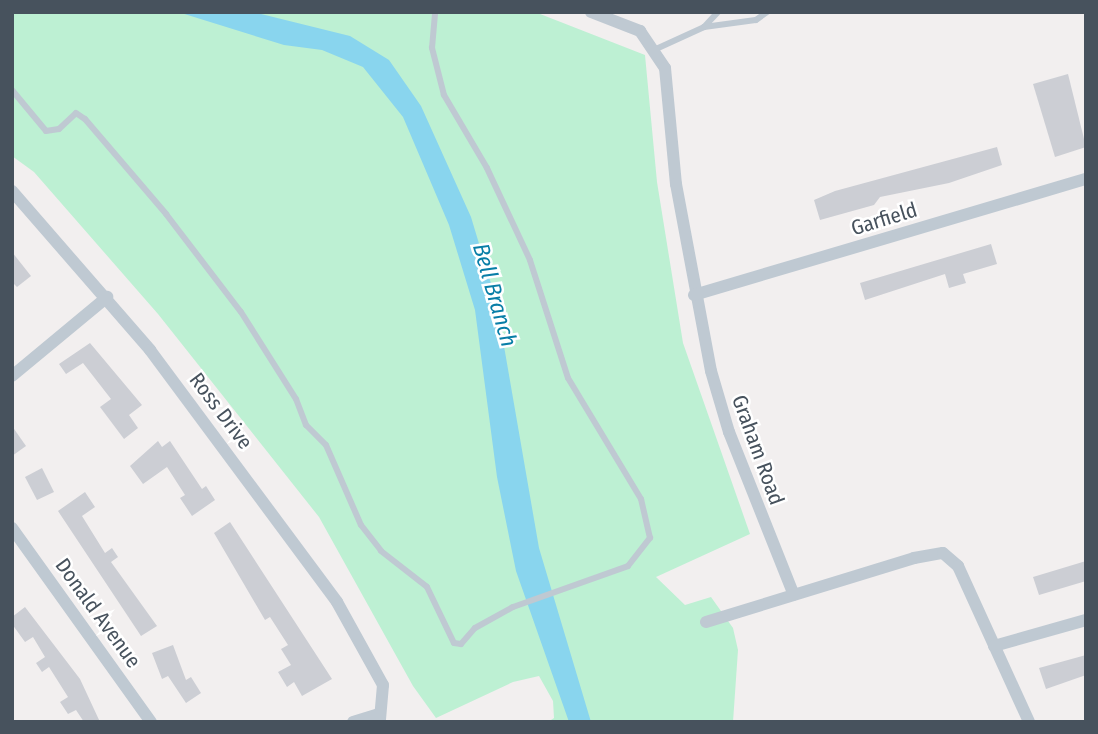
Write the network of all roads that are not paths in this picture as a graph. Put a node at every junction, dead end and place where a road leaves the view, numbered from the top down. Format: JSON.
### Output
{"nodes":[{"id":1,"x":435,"y":12,"type":"edge"},
{"id":2,"x":591,"y":12,"type":"edge"},
{"id":3,"x":718,"y":12,"type":"edge"},
{"id":4,"x":767,"y":12,"type":"edge"},
{"id":5,"x":704,"y":27,"type":"junction"},
{"id":6,"x":656,"y":50,"type":"junction"},
{"id":7,"x":12,"y":90,"type":"edge"},
{"id":8,"x":1086,"y":179,"type":"edge"},
{"id":9,"x":12,"y":191,"type":"edge"},
{"id":10,"x":694,"y":295,"type":"junction"},
{"id":11,"x":107,"y":298,"type":"junction"},
{"id":12,"x":12,"y":376,"type":"edge"},
{"id":13,"x":12,"y":528,"type":"edge"},
{"id":14,"x":794,"y":595,"type":"junction"},
{"id":15,"x":1086,"y":620,"type":"edge"},
{"id":16,"x":706,"y":622,"type":"dead end"},
{"id":17,"x":995,"y":646,"type":"junction"},
{"id":18,"x":380,"y":718,"type":"edge"},
{"id":19,"x":151,"y":722,"type":"edge"},
{"id":20,"x":353,"y":722,"type":"edge"},
{"id":21,"x":1029,"y":722,"type":"edge"}],
"edges":[{"from":1,"to":7,"type":"lane"},
{"from":2,"to":6,"type":"street","name":"Graham Road"},
{"from":3,"to":5,"type":"lane"},
{"from":4,"to":5,"type":"lane"},
{"from":5,"to":6,"type":"lane"},
{"from":6,"to":10,"type":"street","name":"Graham Road"},
{"from":8,"to":10,"type":"street","name":"Garfield"},
{"from":9,"to":11,"type":"street","name":"Ross Drive"},
{"from":10,"to":14,"type":"street","name":"Graham Road"},
{"from":11,"to":12,"type":"street"},
{"from":11,"to":18,"type":"street","name":"Ross Drive"},
{"from":13,"to":19,"type":"street","name":"Donald Avenue"},
{"from":14,"to":16,"type":"street"},
{"from":14,"to":17,"type":"street"},
{"from":15,"to":17,"type":"street"},
{"from":17,"to":21,"type":"street"},
{"from":18,"to":20,"type":"street"}]}
